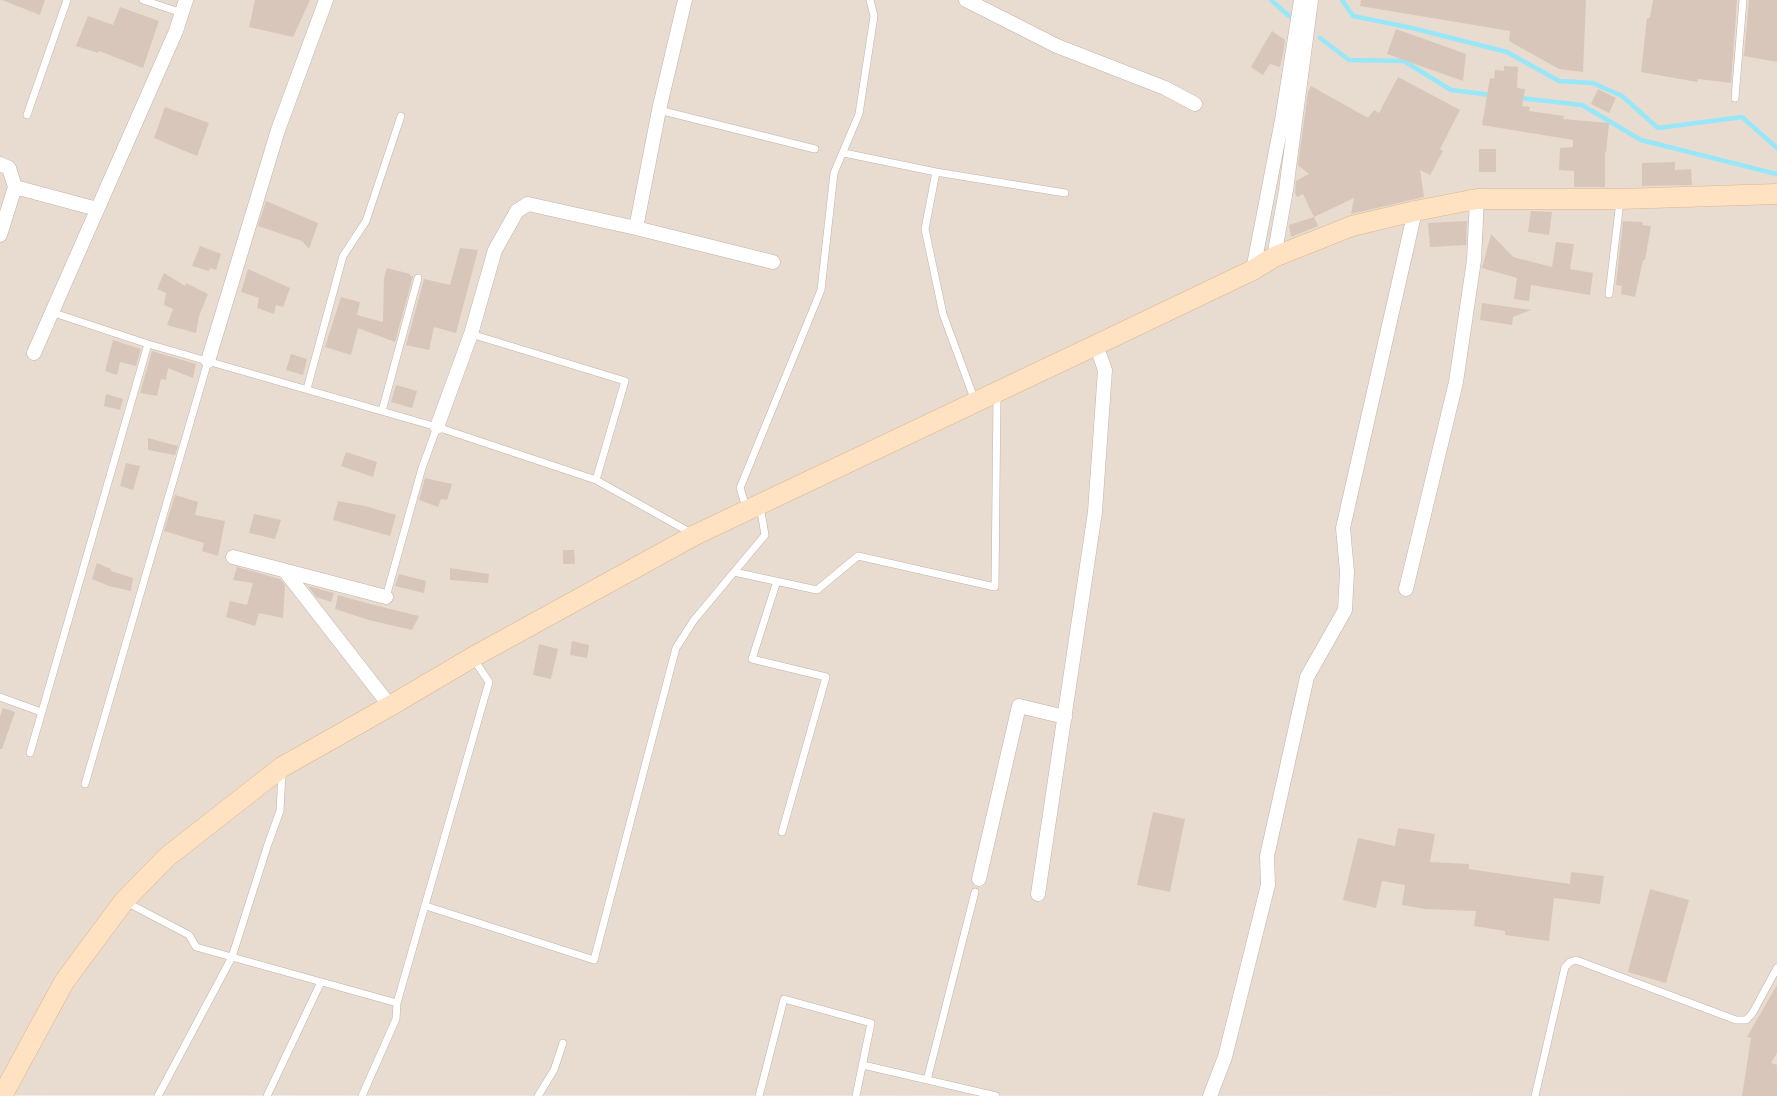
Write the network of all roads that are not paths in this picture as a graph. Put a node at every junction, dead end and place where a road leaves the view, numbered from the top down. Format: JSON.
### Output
{"nodes":[{"id":1,"x":67,"y":0,"type":"edge"},
{"id":2,"x":143,"y":0,"type":"edge"},
{"id":3,"x":326,"y":0,"type":"edge"},
{"id":4,"x":685,"y":0,"type":"edge"},
{"id":5,"x":870,"y":0,"type":"edge"},
{"id":6,"x":966,"y":0,"type":"edge"},
{"id":7,"x":1301,"y":0,"type":"edge"},
{"id":8,"x":1311,"y":0,"type":"edge"},
{"id":9,"x":1743,"y":0,"type":"edge"},
{"id":10,"x":184,"y":6,"type":"edge"},
{"id":11,"x":1735,"y":98,"type":"dead end"},
{"id":12,"x":1195,"y":104,"type":"dead end"},
{"id":13,"x":659,"y":110,"type":"junction"},
{"id":14,"x":27,"y":115,"type":"dead end"},
{"id":15,"x":401,"y":116,"type":"dead end"},
{"id":16,"x":815,"y":149,"type":"dead end"},
{"id":17,"x":844,"y":153,"type":"junction"},
{"id":18,"x":0,"y":164,"type":"edge"},
{"id":19,"x":936,"y":172,"type":"junction"},
{"id":20,"x":15,"y":187,"type":"junction"},
{"id":21,"x":1065,"y":193,"type":"dead end"},
{"id":22,"x":1777,"y":194,"type":"edge"},
{"id":23,"x":1477,"y":199,"type":"junction"},
{"id":24,"x":1620,"y":199,"type":"junction"},
{"id":25,"x":97,"y":209,"type":"junction"},
{"id":26,"x":1415,"y":211,"type":"junction"},
{"id":27,"x":636,"y":228,"type":"junction"},
{"id":28,"x":0,"y":235,"type":"edge"},
{"id":29,"x":1274,"y":257,"type":"junction"},
{"id":30,"x":773,"y":262,"type":"dead end"},
{"id":31,"x":1253,"y":270,"type":"junction"},
{"id":32,"x":418,"y":278,"type":"dead end"},
{"id":33,"x":1609,"y":294,"type":"dead end"},
{"id":34,"x":51,"y":312,"type":"junction"},
{"id":35,"x":471,"y":334,"type":"junction"},
{"id":36,"x":148,"y":344,"type":"junction"},
{"id":37,"x":1096,"y":345,"type":"junction"},
{"id":38,"x":34,"y":353,"type":"dead end"},
{"id":39,"x":208,"y":361,"type":"junction"},
{"id":40,"x":307,"y":389,"type":"junction"},
{"id":41,"x":997,"y":392,"type":"junction"},
{"id":42,"x":975,"y":402,"type":"junction"},
{"id":43,"x":382,"y":411,"type":"junction"},
{"id":44,"x":437,"y":427,"type":"junction"},
{"id":45,"x":596,"y":480,"type":"junction"},
{"id":46,"x":753,"y":507,"type":"junction"},
{"id":47,"x":695,"y":535,"type":"junction"},
{"id":48,"x":233,"y":557,"type":"dead end"},
{"id":49,"x":285,"y":571,"type":"junction"},
{"id":50,"x":734,"y":572,"type":"junction"},
{"id":51,"x":777,"y":581,"type":"junction"},
{"id":52,"x":1406,"y":590,"type":"dead end"},
{"id":53,"x":386,"y":597,"type":"joint"},
{"id":54,"x":473,"y":657,"type":"junction"},
{"id":55,"x":0,"y":697,"type":"edge"},
{"id":56,"x":390,"y":706,"type":"junction"},
{"id":57,"x":41,"y":712,"type":"junction"},
{"id":58,"x":1065,"y":717,"type":"junction"},
{"id":59,"x":30,"y":753,"type":"dead end"},
{"id":60,"x":282,"y":767,"type":"junction"},
{"id":61,"x":85,"y":784,"type":"dead end"},
{"id":62,"x":782,"y":832,"type":"dead end"},
{"id":63,"x":977,"y":885,"type":"joint"},
{"id":64,"x":1038,"y":894,"type":"dead end"},
{"id":65,"x":124,"y":901,"type":"junction"},
{"id":66,"x":426,"y":906,"type":"junction"},
{"id":67,"x":232,"y":957,"type":"junction"},
{"id":68,"x":1777,"y":968,"type":"edge"},
{"id":69,"x":321,"y":982,"type":"junction"},
{"id":70,"x":397,"y":1003,"type":"junction"},
{"id":71,"x":563,"y":1042,"type":"dead end"},
{"id":72,"x":863,"y":1065,"type":"junction"},
{"id":73,"x":927,"y":1080,"type":"junction"},
{"id":74,"x":2,"y":1096,"type":"edge"},
{"id":75,"x":158,"y":1096,"type":"edge"},
{"id":76,"x":267,"y":1096,"type":"edge"},
{"id":77,"x":362,"y":1096,"type":"edge"},
{"id":78,"x":538,"y":1096,"type":"edge"},
{"id":79,"x":759,"y":1096,"type":"edge"},
{"id":80,"x":856,"y":1096,"type":"edge"},
{"id":81,"x":996,"y":1096,"type":"edge"},
{"id":82,"x":1210,"y":1096,"type":"edge"},
{"id":83,"x":1535,"y":1096,"type":"edge"}],
"edges":[{"from":1,"to":14,"type":"lane"},
{"from":2,"to":10,"type":"lane"},
{"from":3,"to":39,"type":"street"},
{"from":4,"to":13,"type":"street"},
{"from":5,"to":17,"type":"lane"},
{"from":6,"to":12,"type":"street"},
{"from":7,"to":31,"type":"street"},
{"from":8,"to":29,"type":"street"},
{"from":9,"to":11,"type":"lane"},
{"from":10,"to":25,"type":"street"},
{"from":13,"to":16,"type":"lane"},
{"from":13,"to":27,"type":"street"},
{"from":15,"to":40,"type":"lane"},
{"from":17,"to":19,"type":"lane"},
{"from":17,"to":46,"type":"lane"},
{"from":18,"to":20,"type":"street"},
{"from":19,"to":21,"type":"lane"},
{"from":19,"to":42,"type":"lane"},
{"from":20,"to":25,"type":"street"},
{"from":20,"to":28,"type":"street"},
{"from":22,"to":24,"type":"main road"},
{"from":23,"to":24,"type":"main road"},
{"from":23,"to":26,"type":"main road"},
{"from":23,"to":52,"type":"street"},
{"from":24,"to":33,"type":"lane"},
{"from":25,"to":34,"type":"street"},
{"from":26,"to":29,"type":"main road"},
{"from":26,"to":82,"type":"street"},
{"from":27,"to":30,"type":"street"},
{"from":27,"to":35,"type":"street"},
{"from":29,"to":31,"type":"main road"},
{"from":31,"to":37,"type":"main road"},
{"from":32,"to":43,"type":"lane"},
{"from":34,"to":36,"type":"lane"},
{"from":34,"to":38,"type":"street"},
{"from":35,"to":44,"type":"street"},
{"from":35,"to":45,"type":"lane"},
{"from":36,"to":39,"type":"lane"},
{"from":36,"to":57,"type":"lane"},
{"from":37,"to":41,"type":"main road"},
{"from":37,"to":58,"type":"street"},
{"from":39,"to":40,"type":"lane"},
{"from":39,"to":61,"type":"lane"},
{"from":40,"to":43,"type":"lane"},
{"from":41,"to":42,"type":"main road"},
{"from":41,"to":51,"type":"lane"},
{"from":42,"to":46,"type":"main road"},
{"from":43,"to":44,"type":"lane"},
{"from":44,"to":45,"type":"lane"},
{"from":44,"to":53,"type":"lane"},
{"from":45,"to":47,"type":"lane"},
{"from":46,"to":47,"type":"main road"},
{"from":46,"to":50,"type":"lane"},
{"from":47,"to":54,"type":"main road"},
{"from":48,"to":49,"type":"street"},
{"from":49,"to":53,"type":"street"},
{"from":49,"to":56,"type":"street"},
{"from":50,"to":51,"type":"lane"},
{"from":50,"to":66,"type":"lane"},
{"from":51,"to":62,"type":"lane"},
{"from":54,"to":56,"type":"main road"},
{"from":54,"to":66,"type":"lane"},
{"from":55,"to":57,"type":"lane"},
{"from":56,"to":60,"type":"main road"},
{"from":57,"to":59,"type":"lane"},
{"from":58,"to":63,"type":"street"},
{"from":58,"to":64,"type":"street"},
{"from":60,"to":65,"type":"main road"},
{"from":60,"to":67,"type":"lane"},
{"from":63,"to":73,"type":"lane"},
{"from":65,"to":67,"type":"lane"},
{"from":65,"to":74,"type":"main road"},
{"from":66,"to":70,"type":"lane"},
{"from":67,"to":69,"type":"lane"},
{"from":67,"to":75,"type":"lane"},
{"from":68,"to":83,"type":"lane"},
{"from":69,"to":70,"type":"lane"},
{"from":69,"to":76,"type":"lane"},
{"from":70,"to":77,"type":"lane"},
{"from":71,"to":78,"type":"lane"},
{"from":72,"to":73,"type":"lane"},
{"from":72,"to":79,"type":"lane"},
{"from":72,"to":80,"type":"lane"},
{"from":73,"to":81,"type":"lane"}]}
